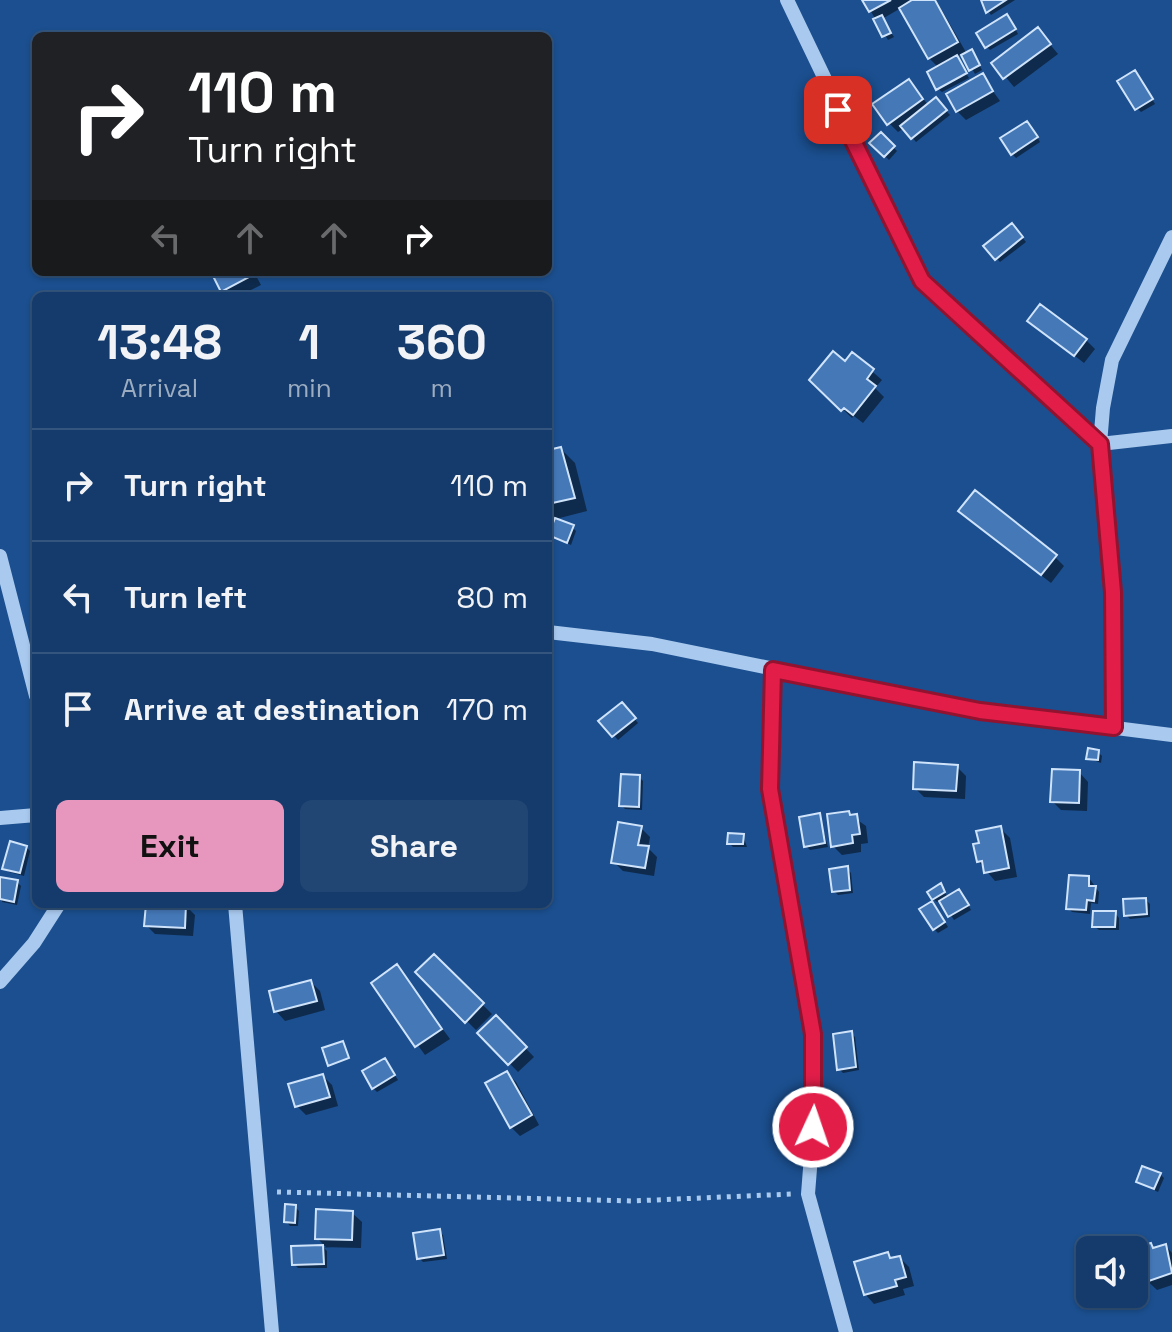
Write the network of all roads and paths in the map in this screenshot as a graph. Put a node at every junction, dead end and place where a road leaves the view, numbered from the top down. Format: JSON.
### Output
{"nodes":[{"id":1,"x":787,"y":0,"type":"edge"},
{"id":2,"x":1172,"y":237,"type":"edge"},
{"id":3,"x":1172,"y":436,"type":"edge"},
{"id":4,"x":1100,"y":444,"type":"junction"},
{"id":5,"x":0,"y":556,"type":"edge"},
{"id":6,"x":552,"y":632,"type":"edge"},
{"id":7,"x":773,"y":670,"type":"junction"},
{"id":8,"x":32,"y":680,"type":"edge"},
{"id":9,"x":1114,"y":727,"type":"junction"},
{"id":10,"x":1172,"y":735,"type":"edge"},
{"id":11,"x":32,"y":815,"type":"edge"},
{"id":12,"x":0,"y":818,"type":"edge"},
{"id":13,"x":56,"y":908,"type":"edge"},
{"id":14,"x":235,"y":908,"type":"edge"},
{"id":15,"x":0,"y":982,"type":"edge"},
{"id":16,"x":261,"y":1192,"type":"junction"},
{"id":17,"x":808,"y":1194,"type":"junction"},
{"id":18,"x":272,"y":1332,"type":"edge"},
{"id":19,"x":846,"y":1332,"type":"edge"}],
"edges":[{"from":1,"to":4,"type":"street"},
{"from":2,"to":4,"type":"street"},
{"from":3,"to":4,"type":"street"},
{"from":4,"to":9,"type":"street"},
{"from":5,"to":8,"type":"street"},
{"from":6,"to":7,"type":"street"},
{"from":7,"to":9,"type":"street"},
{"from":7,"to":17,"type":"street"},
{"from":9,"to":10,"type":"street"},
{"from":11,"to":12,"type":"street"},
{"from":13,"to":15,"type":"street"},
{"from":14,"to":16,"type":"street"},
{"from":16,"to":17,"type":"path"},
{"from":16,"to":18,"type":"street"},
{"from":17,"to":19,"type":"street"}]}
